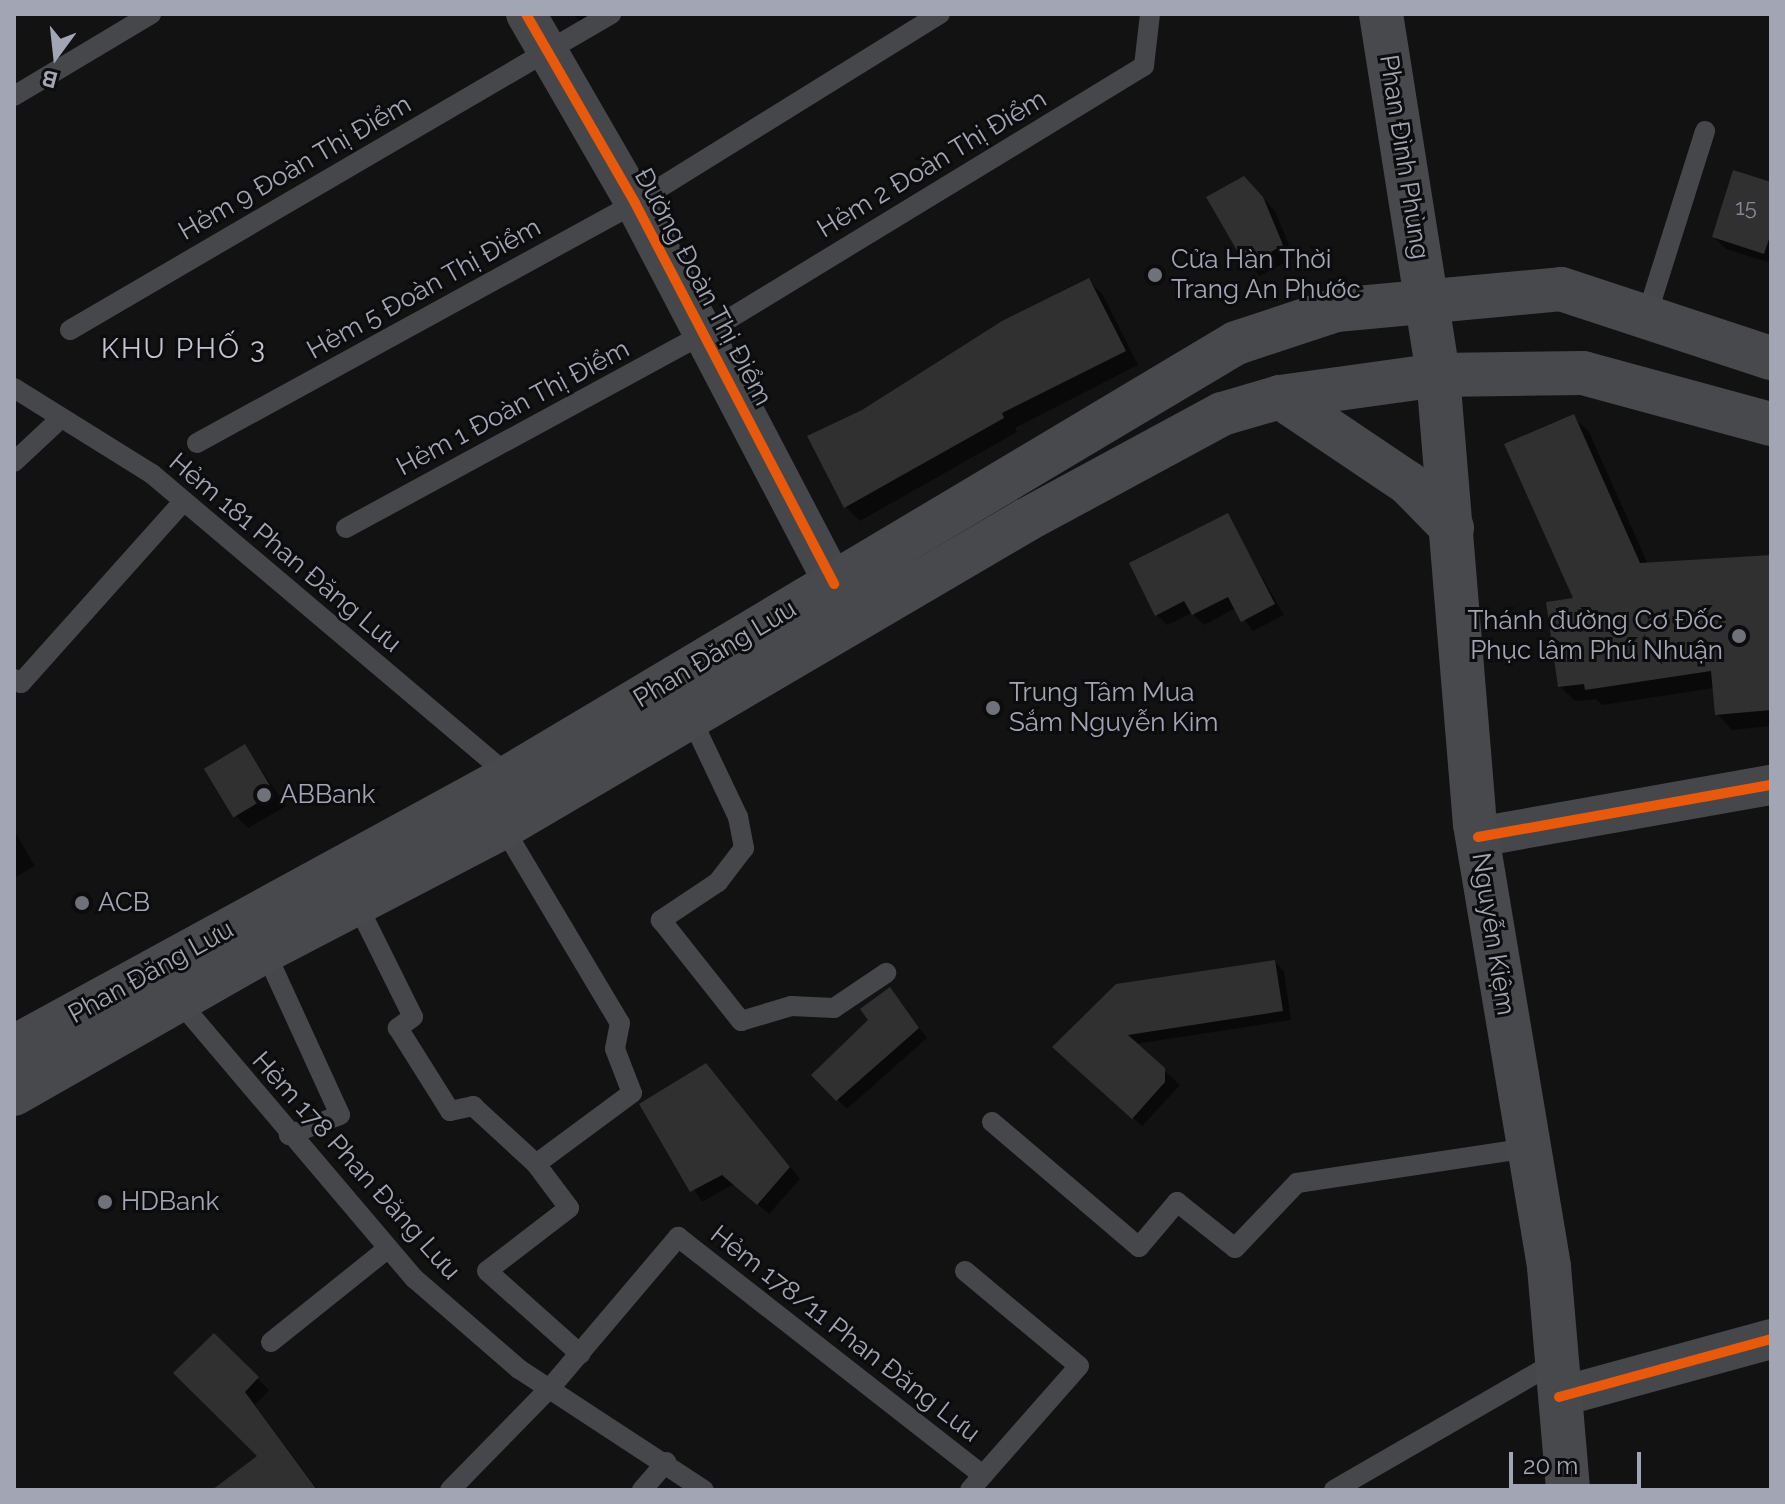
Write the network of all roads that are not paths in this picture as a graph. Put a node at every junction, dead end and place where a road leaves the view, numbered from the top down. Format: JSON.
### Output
{"nodes":[{"id":1,"x":151,"y":14,"type":"edge"},
{"id":2,"x":526,"y":14,"type":"edge"},
{"id":3,"x":611,"y":14,"type":"edge"},
{"id":4,"x":940,"y":14,"type":"edge"},
{"id":5,"x":1150,"y":14,"type":"edge"},
{"id":6,"x":1381,"y":14,"type":"edge"},
{"id":7,"x":546,"y":50,"type":"junction"},
{"id":8,"x":14,"y":96,"type":"edge"},
{"id":9,"x":1705,"y":131,"type":"dead end"},
{"id":10,"x":635,"y":203,"type":"junction"},
{"id":11,"x":1427,"y":301,"type":"junction"},
{"id":12,"x":1647,"y":315,"type":"junction"},
{"id":13,"x":70,"y":330,"type":"dead end"},
{"id":14,"x":704,"y":334,"type":"junction"},
{"id":15,"x":1771,"y":358,"type":"edge"},
{"id":16,"x":1438,"y":375,"type":"junction"},
{"id":17,"x":14,"y":388,"type":"edge"},
{"id":18,"x":1280,"y":397,"type":"junction"},
{"id":19,"x":60,"y":419,"type":"junction"},
{"id":20,"x":1771,"y":424,"type":"edge"},
{"id":21,"x":197,"y":443,"type":"dead end"},
{"id":22,"x":14,"y":462,"type":"edge"},
{"id":23,"x":184,"y":501,"type":"junction"},
{"id":24,"x":346,"y":528,"type":"dead end"},
{"id":25,"x":1452,"y":528,"type":"junction"},
{"id":26,"x":834,"y":584,"type":"junction"},
{"id":27,"x":14,"y":679,"type":"edge"},
{"id":28,"x":691,"y":718,"type":"junction"},
{"id":29,"x":510,"y":776,"type":"junction"},
{"id":30,"x":1771,"y":785,"type":"edge"},
{"id":31,"x":503,"y":827,"type":"junction"},
{"id":32,"x":1478,"y":837,"type":"junction"},
{"id":33,"x":356,"y":902,"type":"junction"},
{"id":34,"x":265,"y":951,"type":"junction"},
{"id":35,"x":886,"y":973,"type":"dead end"},
{"id":36,"x":178,"y":1000,"type":"junction"},
{"id":37,"x":14,"y":1047,"type":"edge"},
{"id":38,"x":14,"y":1094,"type":"edge"},
{"id":39,"x":992,"y":1122,"type":"dead end"},
{"id":40,"x":289,"y":1135,"type":"junction"},
{"id":41,"x":1529,"y":1148,"type":"junction"},
{"id":42,"x":536,"y":1164,"type":"junction"},
{"id":43,"x":387,"y":1249,"type":"junction"},
{"id":44,"x":965,"y":1271,"type":"dead end"},
{"id":45,"x":1771,"y":1339,"type":"edge"},
{"id":46,"x":271,"y":1342,"type":"dead end"},
{"id":47,"x":580,"y":1354,"type":"junction"},
{"id":48,"x":1558,"y":1380,"type":"junction"},
{"id":49,"x":551,"y":1387,"type":"junction"},
{"id":50,"x":666,"y":1462,"type":"junction"},
{"id":51,"x":976,"y":1482,"type":"edge"},
{"id":52,"x":450,"y":1490,"type":"edge"},
{"id":53,"x":642,"y":1490,"type":"edge"},
{"id":54,"x":704,"y":1490,"type":"edge"},
{"id":55,"x":1334,"y":1490,"type":"edge"},
{"id":56,"x":1568,"y":1490,"type":"edge"}],
"edges":[{"from":1,"to":8,"type":"lane"},
{"from":2,"to":7,"type":"street","name":"Đường Đoàn Thị Điểm"},
{"from":3,"to":7,"type":"lane","name":"Hẻm 9 Đoàn Thị Điểm"},
{"from":4,"to":10,"type":"lane","name":"Hẻm 5 Đoàn Thị Điểm"},
{"from":5,"to":14,"type":"lane","name":"Hẻm 2 Đoàn Thị Điểm"},
{"from":6,"to":11,"type":"main road","name":"Phan Đình Phùng"},
{"from":7,"to":10,"type":"street","name":"Đường Đoàn Thị Điểm"},
{"from":7,"to":13,"type":"lane","name":"Hẻm 9 Đoàn Thị Điểm"},
{"from":9,"to":12,"type":"lane"},
{"from":10,"to":14,"type":"street","name":"Đường Đoàn Thị Điểm"},
{"from":10,"to":21,"type":"lane","name":"Hẻm 5 Đoàn Thị Điểm"},
{"from":11,"to":12,"type":"main road","name":"Phan Đăng Lưu"},
{"from":11,"to":16,"type":"main road","name":"Phan Đình Phùng"},
{"from":11,"to":26,"type":"main road","name":"Phan Đăng Lưu"},
{"from":12,"to":15,"type":"main road","name":"Phan Đăng Lưu"},
{"from":14,"to":24,"type":"lane","name":"Hẻm 1 Đoàn Thị Điểm"},
{"from":14,"to":26,"type":"street","name":"Đường Đoàn Thị Điểm"},
{"from":16,"to":18,"type":"main road","name":"Phan Đăng Lưu"},
{"from":16,"to":20,"type":"main road","name":"Phan Đăng Lưu"},
{"from":16,"to":25,"type":"main road","name":"Nguyễn Kiệm"},
{"from":17,"to":19,"type":"lane","name":"Hẻm 181 Phan Đăng Lưu"},
{"from":18,"to":25,"type":"main road"},
{"from":18,"to":28,"type":"main road","name":"Phan Đăng Lưu"},
{"from":19,"to":22,"type":"lane"},
{"from":19,"to":23,"type":"lane","name":"Hẻm 181 Phan Đăng Lưu"},
{"from":23,"to":27,"type":"lane"},
{"from":23,"to":29,"type":"lane","name":"Hẻm 181 Phan Đăng Lưu"},
{"from":25,"to":32,"type":"main road","name":"Nguyễn Kiệm"},
{"from":26,"to":29,"type":"main road","name":"Phan Đăng Lưu"},
{"from":28,"to":31,"type":"main road","name":"Phan Đăng Lưu"},
{"from":28,"to":35,"type":"lane"},
{"from":29,"to":37,"type":"main road","name":"Phan Đăng Lưu"},
{"from":30,"to":32,"type":"street"},
{"from":31,"to":33,"type":"main road","name":"Phan Đăng Lưu"},
{"from":31,"to":42,"type":"lane"},
{"from":32,"to":41,"type":"main road","name":"Nguyễn Kiệm"},
{"from":33,"to":34,"type":"main road","name":"Phan Đăng Lưu"},
{"from":33,"to":42,"type":"lane"},
{"from":34,"to":36,"type":"main road","name":"Phan Đăng Lưu"},
{"from":34,"to":40,"type":"lane"},
{"from":36,"to":38,"type":"main road","name":"Phan Đăng Lưu"},
{"from":36,"to":40,"type":"lane","name":"Hẻm 178 Phan Đăng Lưu"},
{"from":39,"to":41,"type":"lane"},
{"from":40,"to":43,"type":"lane","name":"Hẻm 178 Phan Đăng Lưu"},
{"from":41,"to":48,"type":"main road","name":"Nguyễn Kiệm"},
{"from":42,"to":47,"type":"lane"},
{"from":43,"to":46,"type":"lane"},
{"from":43,"to":49,"type":"lane","name":"Hẻm 178 Phan Đăng Lưu"},
{"from":44,"to":51,"type":"lane"},
{"from":45,"to":48,"type":"street"},
{"from":47,"to":49,"type":"lane","name":"Hẻm 178/11 Phan Đăng Lưu"},
{"from":47,"to":51,"type":"lane","name":"Hẻm 178/11 Phan Đăng Lưu"},
{"from":48,"to":55,"type":"lane"},
{"from":48,"to":56,"type":"main road","name":"Nguyễn Kiệm"},
{"from":49,"to":50,"type":"lane","name":"Hẻm 178 Phan Đăng Lưu"},
{"from":49,"to":52,"type":"lane","name":"Hẻm 178/11 Phan Đăng Lưu"},
{"from":50,"to":53,"type":"lane"},
{"from":50,"to":54,"type":"lane","name":"Hẻm 178 Phan Đăng Lưu"}]}
